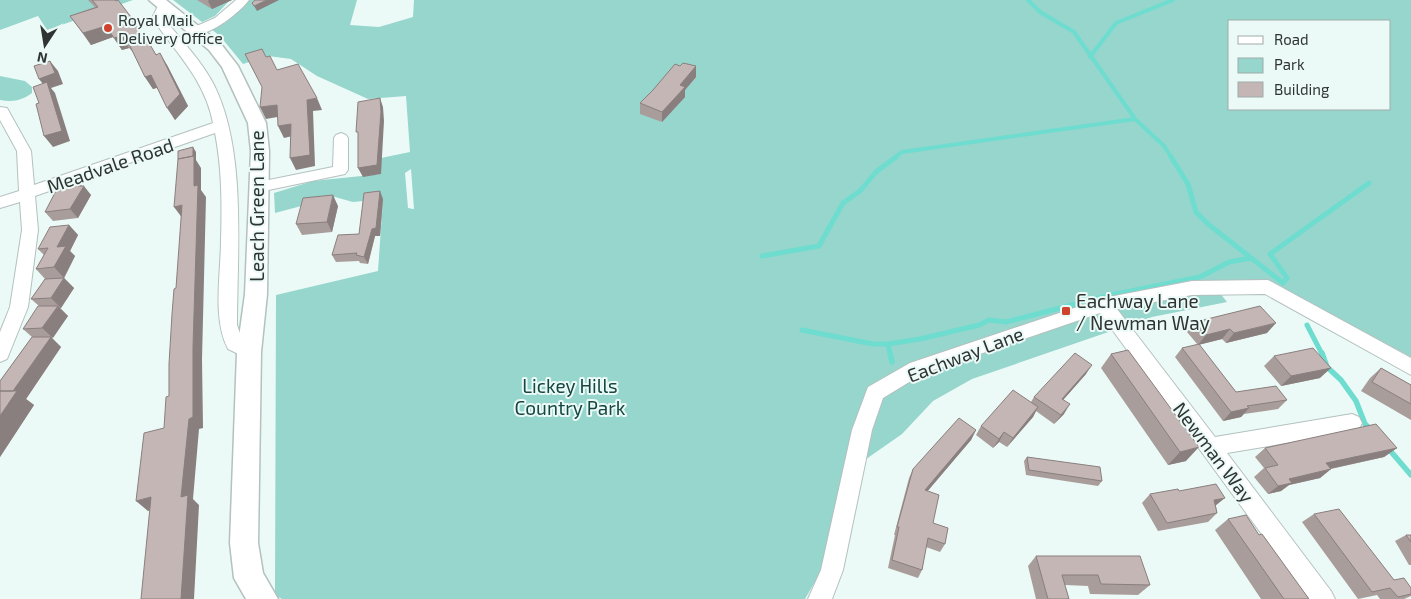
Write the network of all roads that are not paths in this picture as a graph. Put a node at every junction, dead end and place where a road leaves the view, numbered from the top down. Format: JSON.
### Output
{"nodes":[{"id":1,"x":243,"y":0,"type":"edge"},
{"id":2,"x":161,"y":3,"type":"edge"},
{"id":3,"x":196,"y":31,"type":"junction"},
{"id":4,"x":0,"y":111,"type":"edge"},
{"id":5,"x":220,"y":126,"type":"junction"},
{"id":6,"x":341,"y":138,"type":"dead end"},
{"id":7,"x":259,"y":187,"type":"junction"},
{"id":8,"x":26,"y":194,"type":"junction"},
{"id":9,"x":0,"y":203,"type":"edge"},
{"id":10,"x":1104,"y":306,"type":"junction"},
{"id":11,"x":249,"y":352,"type":"junction"},
{"id":12,"x":0,"y":354,"type":"edge"},
{"id":13,"x":1411,"y":367,"type":"edge"},
{"id":14,"x":1352,"y":423,"type":"dead end"},
{"id":15,"x":1211,"y":447,"type":"junction"},
{"id":16,"x":263,"y":599,"type":"edge"},
{"id":17,"x":820,"y":599,"type":"edge"},
{"id":18,"x":1323,"y":599,"type":"edge"}],
"edges":[{"from":1,"to":3,"type":"street"},
{"from":2,"to":3,"type":"street","name":"Leach Green Lane"},
{"from":2,"to":5,"type":"street","name":"Leach Green Lane"},
{"from":3,"to":7,"type":"street","name":"Leach Green Lane"},
{"from":4,"to":8,"type":"street"},
{"from":5,"to":8,"type":"street","name":"Meadvale Road"},
{"from":5,"to":11,"type":"street","name":"Leach Green Lane"},
{"from":6,"to":7,"type":"street"},
{"from":7,"to":11,"type":"street","name":"Leach Green Lane"},
{"from":8,"to":9,"type":"street","name":"Meadvale Road"},
{"from":8,"to":12,"type":"street"},
{"from":10,"to":13,"type":"street","name":"Eachway Lane"},
{"from":10,"to":15,"type":"street","name":"Newman Way"},
{"from":10,"to":17,"type":"street","name":"Eachway Lane"},
{"from":11,"to":16,"type":"street","name":"Leach Green Lane"},
{"from":14,"to":15,"type":"street"},
{"from":15,"to":18,"type":"street","name":"Newman Way"}]}
